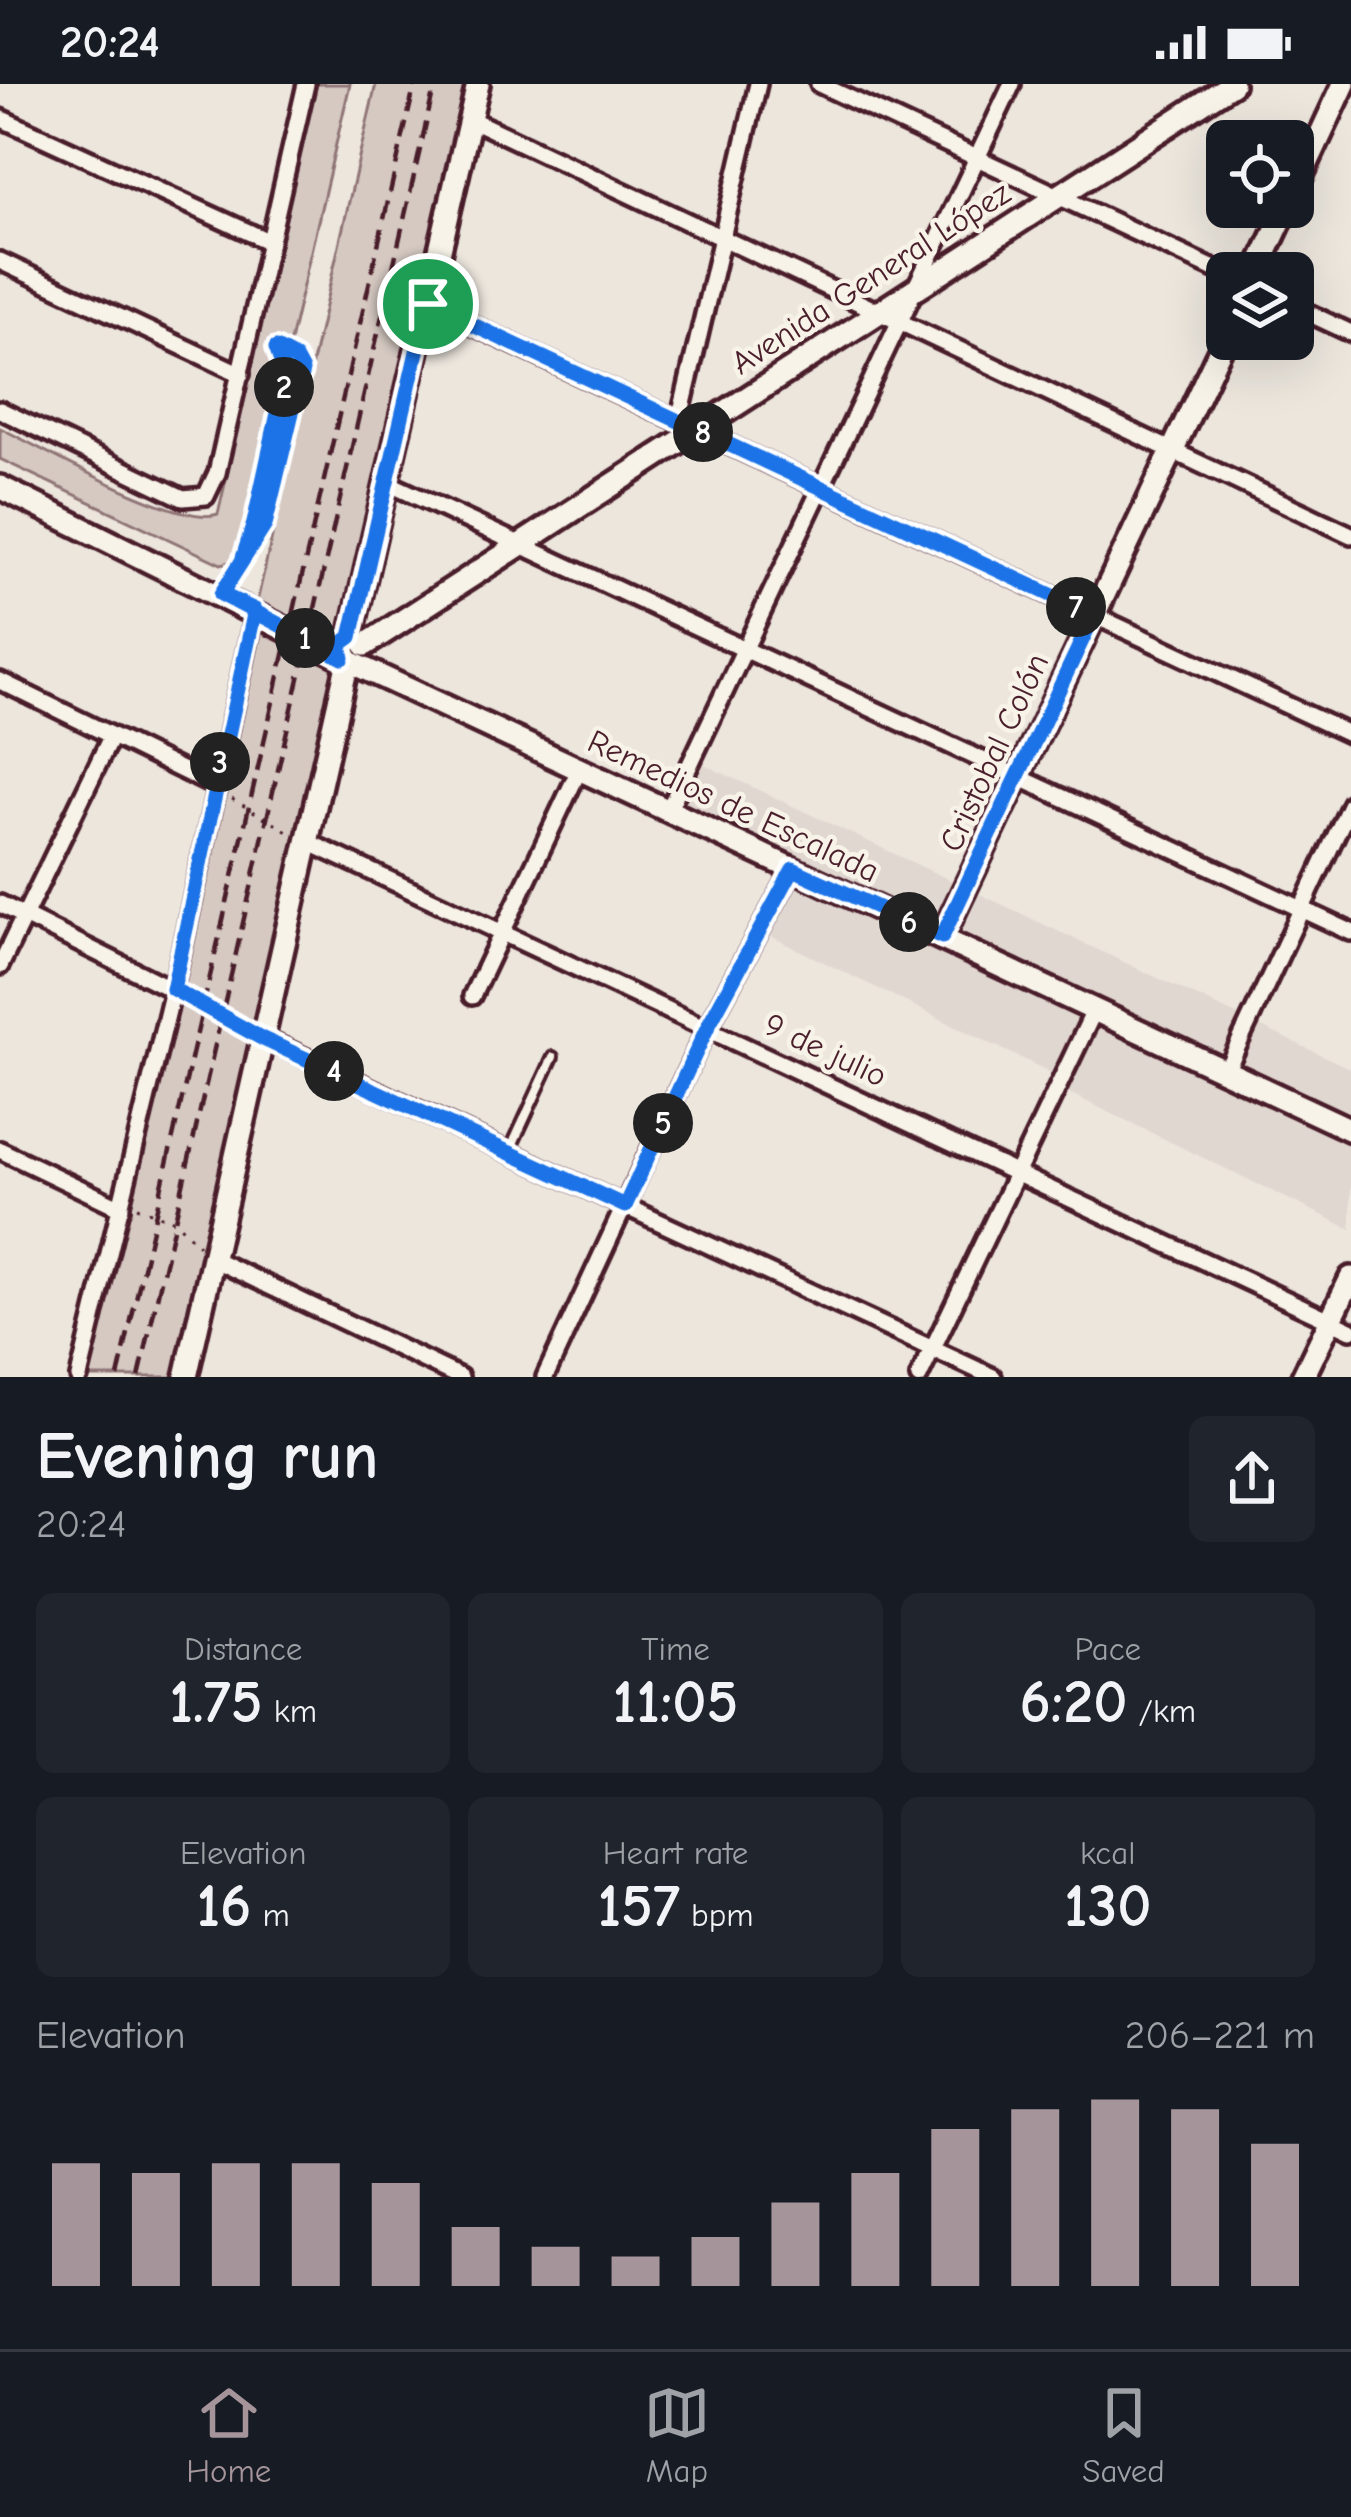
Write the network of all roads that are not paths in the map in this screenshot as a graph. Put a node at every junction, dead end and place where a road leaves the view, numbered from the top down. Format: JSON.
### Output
{"nodes":[{"id":1,"x":305,"y":84,"type":"edge"},
{"id":2,"x":478,"y":84,"type":"edge"},
{"id":3,"x":758,"y":84,"type":"edge"},
{"id":4,"x":819,"y":84,"type":"edge"},
{"id":5,"x":1012,"y":84,"type":"edge"},
{"id":6,"x":1344,"y":84,"type":"edge"},
{"id":7,"x":1219,"y":86,"type":"edge"},
{"id":8,"x":0,"y":118,"type":"edge"},
{"id":9,"x":470,"y":119,"type":"junction"},
{"id":10,"x":1314,"y":149,"type":"edge"},
{"id":11,"x":978,"y":158,"type":"junction"},
{"id":12,"x":1056,"y":195,"type":"junction"},
{"id":13,"x":722,"y":237,"type":"junction"},
{"id":14,"x":270,"y":242,"type":"junction"},
{"id":15,"x":0,"y":261,"type":"edge"},
{"id":16,"x":1206,"y":265,"type":"edge"},
{"id":17,"x":916,"y":287,"type":"junction"},
{"id":18,"x":428,"y":304,"type":"junction"},
{"id":19,"x":877,"y":311,"type":"junction"},
{"id":20,"x":1314,"y":316,"type":"edge"},
{"id":21,"x":900,"y":322,"type":"junction"},
{"id":22,"x":1351,"y":333,"type":"edge"},
{"id":23,"x":1215,"y":360,"type":"edge"},
{"id":24,"x":241,"y":374,"type":"junction"},
{"id":25,"x":0,"y":410,"type":"edge"},
{"id":26,"x":688,"y":425,"type":"junction"},
{"id":27,"x":1172,"y":450,"type":"junction"},
{"id":28,"x":386,"y":482,"type":"junction"},
{"id":29,"x":0,"y":487,"type":"edge"},
{"id":30,"x":821,"y":488,"type":"junction"},
{"id":31,"x":1351,"y":535,"type":"edge"},
{"id":32,"x":520,"y":543,"type":"junction"},
{"id":33,"x":255,"y":610,"type":"junction"},
{"id":34,"x":1094,"y":615,"type":"junction"},
{"id":35,"x":745,"y":649,"type":"junction"},
{"id":36,"x":352,"y":653,"type":"junction"},
{"id":37,"x":0,"y":681,"type":"edge"},
{"id":38,"x":1351,"y":735,"type":"edge"},
{"id":39,"x":111,"y":737,"type":"junction"},
{"id":40,"x":578,"y":770,"type":"junction"},
{"id":41,"x":1017,"y":776,"type":"junction"},
{"id":42,"x":214,"y":786,"type":"junction"},
{"id":43,"x":1351,"y":803,"type":"edge"},
{"id":44,"x":668,"y":811,"type":"junction"},
{"id":45,"x":308,"y":842,"type":"junction"},
{"id":46,"x":793,"y":869,"type":"junction"},
{"id":47,"x":0,"y":904,"type":"edge"},
{"id":48,"x":1302,"y":909,"type":"junction"},
{"id":49,"x":25,"y":916,"type":"junction"},
{"id":50,"x":1351,"y":932,"type":"edge"},
{"id":51,"x":502,"y":933,"type":"junction"},
{"id":52,"x":942,"y":937,"type":"junction"},
{"id":53,"x":0,"y":966,"type":"edge"},
{"id":54,"x":173,"y":989,"type":"junction"},
{"id":55,"x":472,"y":996,"type":"dead end"},
{"id":56,"x":1095,"y":1009,"type":"junction"},
{"id":57,"x":708,"y":1026,"type":"junction"},
{"id":58,"x":263,"y":1039,"type":"junction"},
{"id":59,"x":553,"y":1057,"type":"dead end"},
{"id":60,"x":1226,"y":1071,"type":"junction"},
{"id":61,"x":1351,"y":1130,"type":"edge"},
{"id":62,"x":0,"y":1150,"type":"edge"},
{"id":63,"x":509,"y":1152,"type":"junction"},
{"id":64,"x":1015,"y":1171,"type":"junction"},
{"id":65,"x":122,"y":1204,"type":"junction"},
{"id":66,"x":625,"y":1206,"type":"junction"},
{"id":67,"x":213,"y":1259,"type":"junction"},
{"id":68,"x":1351,"y":1278,"type":"edge"},
{"id":69,"x":1341,"y":1326,"type":"edge"},
{"id":70,"x":932,"y":1348,"type":"junction"},
{"id":71,"x":80,"y":1377,"type":"edge"},
{"id":72,"x":186,"y":1377,"type":"edge"},
{"id":73,"x":460,"y":1377,"type":"edge"},
{"id":74,"x":545,"y":1377,"type":"edge"},
{"id":75,"x":919,"y":1377,"type":"edge"},
{"id":76,"x":993,"y":1377,"type":"edge"},
{"id":77,"x":1303,"y":1377,"type":"edge"}],
"edges":[{"from":1,"to":14,"type":"street"},
{"from":2,"to":9,"type":"main road"},
{"from":3,"to":13,"type":"street"},
{"from":4,"to":11,"type":"street"},
{"from":5,"to":11,"type":"street"},
{"from":6,"to":10,"type":"main road"},
{"from":7,"to":12,"type":"main road","name":"Avenida General López"},
{"from":8,"to":14,"type":"street"},
{"from":9,"to":13,"type":"street"},
{"from":9,"to":18,"type":"main road"},
{"from":11,"to":12,"type":"street"},
{"from":11,"to":17,"type":"street"},
{"from":12,"to":16,"type":"street"},
{"from":12,"to":17,"type":"main road","name":"Avenida General López"},
{"from":13,"to":19,"type":"street"},
{"from":13,"to":26,"type":"street"},
{"from":14,"to":24,"type":"street"},
{"from":15,"to":24,"type":"street"},
{"from":17,"to":19,"type":"main road","name":"Avenida General López"},
{"from":17,"to":21,"type":"street"},
{"from":18,"to":26,"type":"street"},
{"from":18,"to":28,"type":"main road"},
{"from":19,"to":21,"type":"street"},
{"from":19,"to":26,"type":"main road","name":"Avenida General López"},
{"from":20,"to":22,"type":"street"},
{"from":21,"to":27,"type":"street"},
{"from":21,"to":30,"type":"street"},
{"from":23,"to":27,"type":"main road","name":"Cristobal Colón"},
{"from":24,"to":25,"type":"street"},
{"from":26,"to":30,"type":"street"},
{"from":26,"to":32,"type":"main road","name":"Avenida General López"},
{"from":27,"to":31,"type":"street"},
{"from":27,"to":34,"type":"main road","name":"Cristobal Colón"},
{"from":28,"to":32,"type":"street"},
{"from":28,"to":36,"type":"main road"},
{"from":29,"to":33,"type":"main road","name":"Remedios de Escalada"},
{"from":30,"to":34,"type":"street"},
{"from":30,"to":35,"type":"street"},
{"from":32,"to":35,"type":"street"},
{"from":32,"to":36,"type":"main road","name":"Avenida General López"},
{"from":33,"to":36,"type":"main road","name":"Remedios de Escalada"},
{"from":33,"to":42,"type":"street"},
{"from":34,"to":38,"type":"street"},
{"from":34,"to":41,"type":"main road","name":"Cristobal Colón"},
{"from":35,"to":41,"type":"street"},
{"from":35,"to":44,"type":"street"},
{"from":36,"to":40,"type":"main road","name":"Remedios de Escalada"},
{"from":36,"to":45,"type":"main road"},
{"from":37,"to":39,"type":"street"},
{"from":39,"to":42,"type":"street"},
{"from":39,"to":49,"type":"street"},
{"from":40,"to":44,"type":"main road","name":"Remedios de Escalada"},
{"from":40,"to":51,"type":"street"},
{"from":41,"to":48,"type":"street"},
{"from":41,"to":52,"type":"main road","name":"Cristobal Colón"},
{"from":42,"to":54,"type":"street"},
{"from":43,"to":48,"type":"street"},
{"from":44,"to":46,"type":"main road","name":"Remedios de Escalada"},
{"from":45,"to":51,"type":"street","name":"9 de julio"},
{"from":45,"to":58,"type":"main road"},
{"from":46,"to":52,"type":"main road","name":"Remedios de Escalada"},
{"from":46,"to":57,"type":"street"},
{"from":47,"to":49,"type":"street"},
{"from":48,"to":50,"type":"street"},
{"from":48,"to":60,"type":"street"},
{"from":49,"to":53,"type":"street"},
{"from":49,"to":54,"type":"street"},
{"from":51,"to":55,"type":"street"},
{"from":51,"to":57,"type":"street","name":"9 de julio"},
{"from":52,"to":56,"type":"main road","name":"Remedios de Escalada"},
{"from":54,"to":65,"type":"street"},
{"from":56,"to":60,"type":"main road","name":"Remedios de Escalada"},
{"from":56,"to":64,"type":"street"},
{"from":57,"to":64,"type":"street","name":"9 de julio"},
{"from":57,"to":66,"type":"street"},
{"from":58,"to":63,"type":"street"},
{"from":58,"to":67,"type":"main road"},
{"from":59,"to":63,"type":"lane"},
{"from":60,"to":61,"type":"main road","name":"Remedios de Escalada"},
{"from":62,"to":65,"type":"street"},
{"from":63,"to":66,"type":"street"},
{"from":64,"to":69,"type":"street","name":"9 de julio"},
{"from":64,"to":70,"type":"street"},
{"from":65,"to":71,"type":"street"},
{"from":66,"to":70,"type":"street"},
{"from":66,"to":74,"type":"street"},
{"from":67,"to":72,"type":"main road"},
{"from":67,"to":73,"type":"street"},
{"from":68,"to":69,"type":"main road"},
{"from":69,"to":77,"type":"main road"},
{"from":70,"to":75,"type":"street"},
{"from":70,"to":76,"type":"street"}]}
